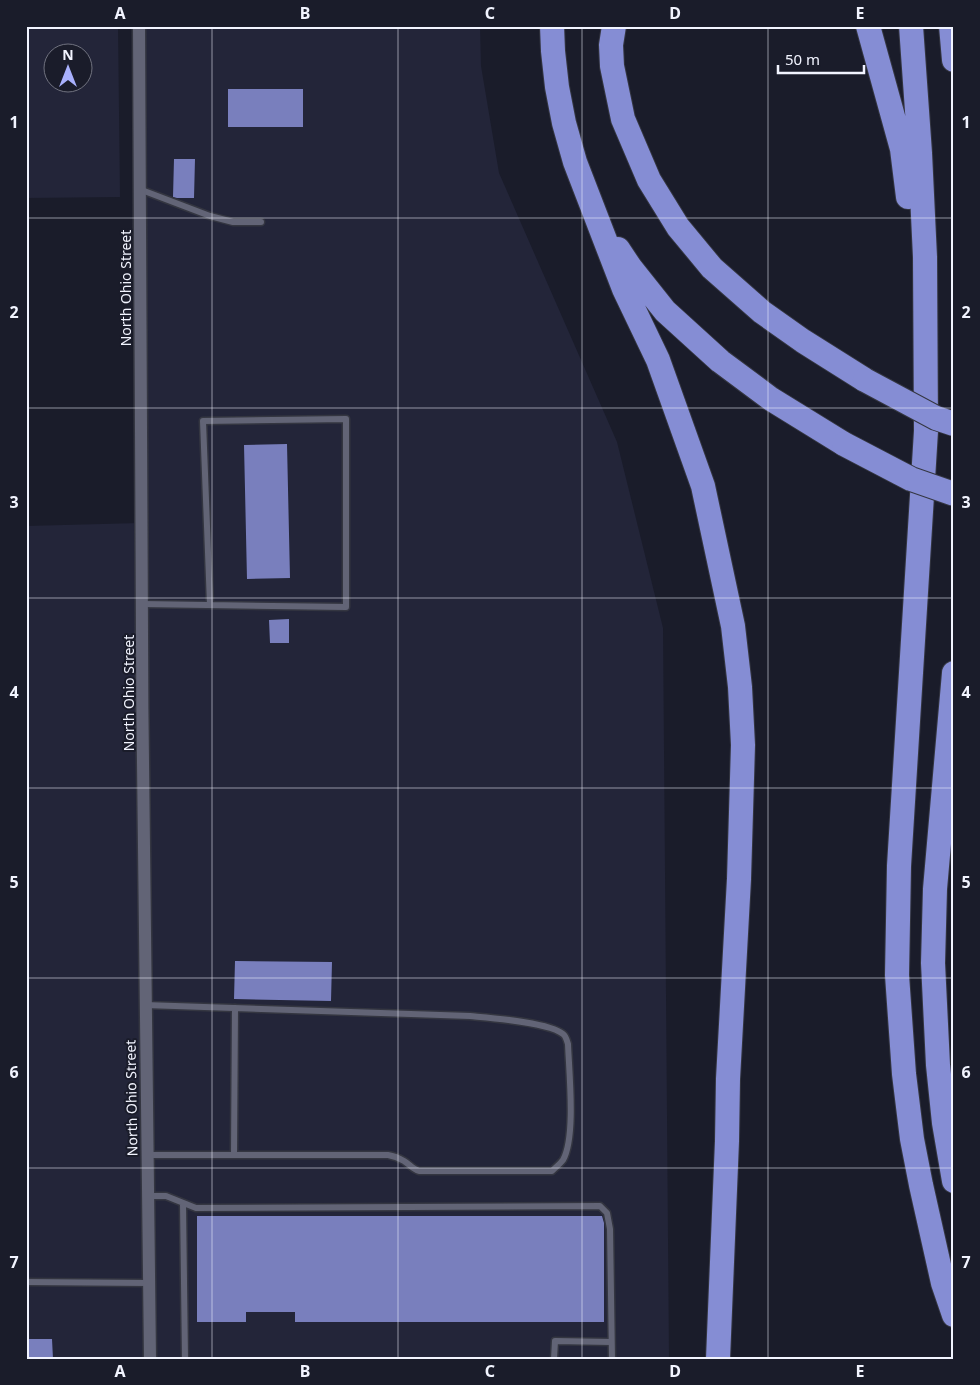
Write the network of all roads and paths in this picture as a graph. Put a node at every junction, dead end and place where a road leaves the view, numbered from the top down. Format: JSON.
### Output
{"nodes":[{"id":1,"x":139,"y":26,"type":"edge"},
{"id":2,"x":552,"y":26,"type":"edge"},
{"id":3,"x":614,"y":26,"type":"edge"},
{"id":4,"x":868,"y":26,"type":"edge"},
{"id":5,"x":911,"y":26,"type":"edge"},
{"id":6,"x":951,"y":26,"type":"edge"},
{"id":7,"x":954,"y":60,"type":"edge"},
{"id":8,"x":139,"y":189,"type":"junction"},
{"id":9,"x":595,"y":211,"type":"junction"},
{"id":10,"x":261,"y":222,"type":"dead end"},
{"id":11,"x":926,"y":350,"type":"junction"},
{"id":12,"x":954,"y":424,"type":"edge"},
{"id":13,"x":954,"y":494,"type":"edge"},
{"id":14,"x":142,"y":604,"type":"junction"},
{"id":15,"x":210,"y":605,"type":"junction"},
{"id":16,"x":953,"y":682,"type":"edge"},
{"id":17,"x":954,"y":714,"type":"edge"},
{"id":18,"x":145,"y":1005,"type":"junction"},
{"id":19,"x":234,"y":1008,"type":"junction"},
{"id":20,"x":147,"y":1155,"type":"junction"},
{"id":21,"x":234,"y":1155,"type":"junction"},
{"id":22,"x":954,"y":1181,"type":"edge"},
{"id":23,"x":147,"y":1196,"type":"junction"},
{"id":24,"x":183,"y":1204,"type":"junction"},
{"id":25,"x":26,"y":1282,"type":"edge"},
{"id":26,"x":149,"y":1283,"type":"junction"},
{"id":27,"x":954,"y":1315,"type":"edge"},
{"id":28,"x":611,"y":1342,"type":"junction"},
{"id":29,"x":150,"y":1359,"type":"edge"},
{"id":30,"x":185,"y":1359,"type":"edge"},
{"id":31,"x":554,"y":1359,"type":"edge"},
{"id":32,"x":612,"y":1359,"type":"edge"},
{"id":33,"x":718,"y":1359,"type":"edge"}],
"edges":[{"from":1,"to":8,"type":"street","name":"North Ohio Street"},
{"from":2,"to":9,"type":"highway"},
{"from":3,"to":12,"type":"highway","bridge":true},
{"from":4,"to":11,"type":"highway"},
{"from":5,"to":11,"type":"highway"},
{"from":6,"to":7,"type":"highway"},
{"from":8,"to":10,"type":"lane"},
{"from":8,"to":14,"type":"street","name":"North Ohio Street"},
{"from":9,"to":13,"type":"highway","bridge":true},
{"from":9,"to":33,"type":"highway"},
{"from":11,"to":27,"type":"highway"},
{"from":14,"to":15,"type":"lane"},
{"from":14,"to":18,"type":"street","name":"North Ohio Street"},
{"from":15,"to":15,"type":"lane"},
{"from":16,"to":17,"type":"highway"},
{"from":16,"to":22,"type":"highway"},
{"from":18,"to":19,"type":"lane"},
{"from":18,"to":20,"type":"street","name":"North Ohio Street"},
{"from":19,"to":21,"type":"lane"},
{"from":19,"to":21,"type":"lane"},
{"from":20,"to":21,"type":"lane"},
{"from":20,"to":23,"type":"street","name":"North Ohio Street"},
{"from":23,"to":24,"type":"lane"},
{"from":23,"to":26,"type":"street","name":"North Ohio Street"},
{"from":24,"to":28,"type":"lane"},
{"from":24,"to":30,"type":"lane"},
{"from":25,"to":26,"type":"lane"},
{"from":26,"to":29,"type":"street","name":"North Ohio Street"},
{"from":28,"to":31,"type":"lane"},
{"from":28,"to":32,"type":"lane"}]}
